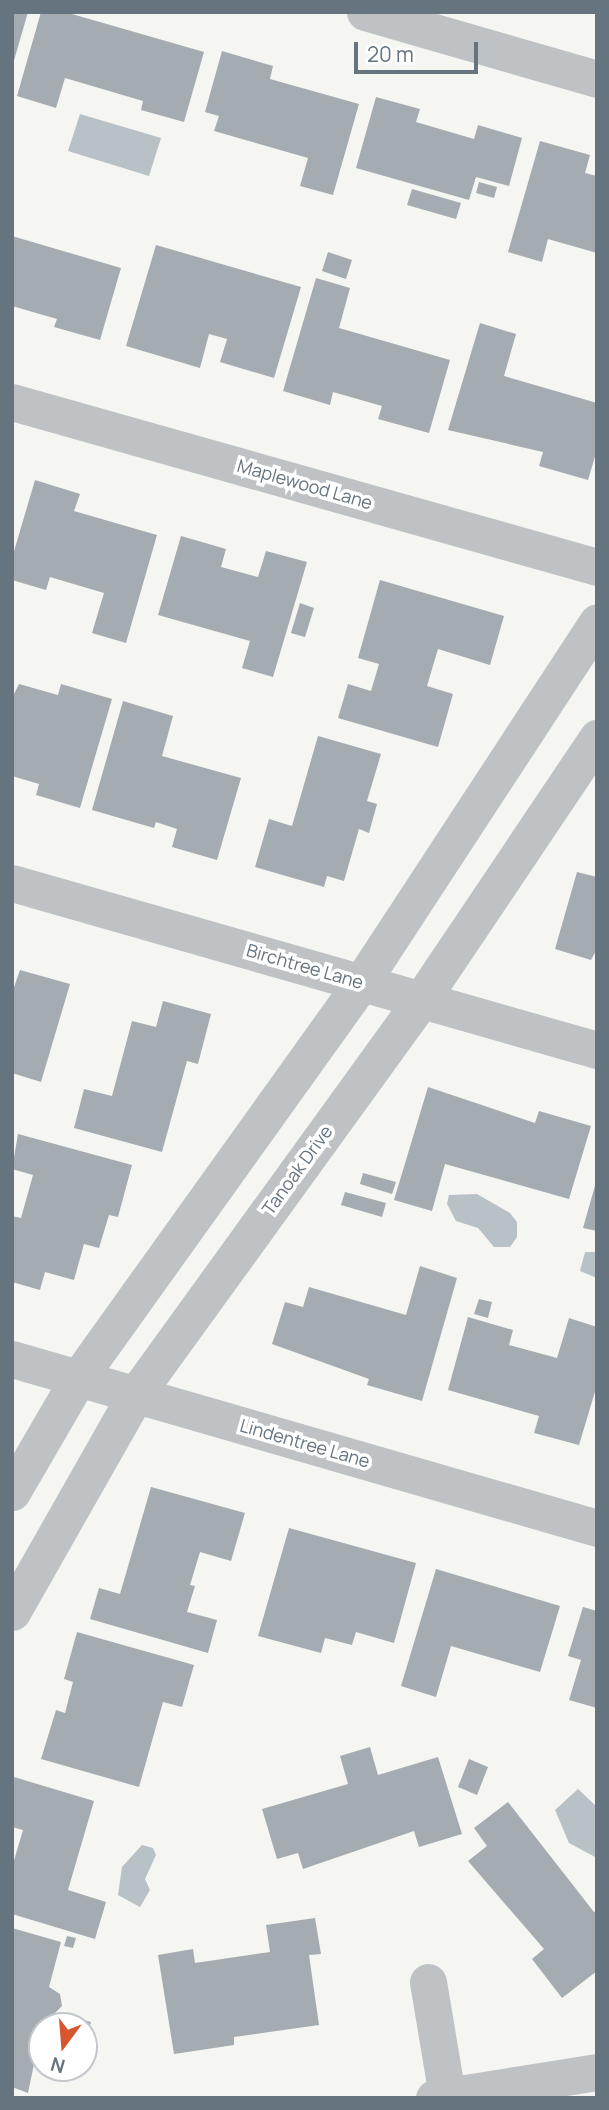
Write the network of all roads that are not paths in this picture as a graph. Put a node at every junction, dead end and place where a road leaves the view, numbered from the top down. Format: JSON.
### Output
{"nodes":[{"id":1,"x":365,"y":12,"type":"edge"},
{"id":2,"x":597,"y":79,"type":"edge"},
{"id":3,"x":12,"y":402,"type":"edge"},
{"id":4,"x":597,"y":567,"type":"edge"},
{"id":5,"x":597,"y":622,"type":"edge"},
{"id":6,"x":597,"y":738,"type":"edge"},
{"id":7,"x":12,"y":883,"type":"edge"},
{"id":8,"x":361,"y":983,"type":"junction"},
{"id":9,"x":421,"y":1000,"type":"junction"},
{"id":10,"x":597,"y":1050,"type":"edge"},
{"id":11,"x":12,"y":1359,"type":"edge"},
{"id":12,"x":79,"y":1377,"type":"junction"},
{"id":13,"x":136,"y":1394,"type":"junction"},
{"id":14,"x":12,"y":1492,"type":"edge"},
{"id":15,"x":597,"y":1528,"type":"edge"},
{"id":16,"x":12,"y":1612,"type":"edge"},
{"id":17,"x":428,"y":1982,"type":"dead end"},
{"id":18,"x":597,"y":2072,"type":"edge"},
{"id":19,"x":441,"y":2097,"type":"edge"}],
"edges":[{"from":1,"to":2,"type":"street"},
{"from":3,"to":4,"type":"street","name":"Maplewood Lane"},
{"from":5,"to":8,"type":"street"},
{"from":6,"to":9,"type":"street","name":"Tanoak Drive"},
{"from":7,"to":8,"type":"street","name":"Birchtree Lane"},
{"from":8,"to":9,"type":"street","name":"Birchtree Lane"},
{"from":8,"to":12,"type":"street"},
{"from":9,"to":10,"type":"street","name":"Birchtree Lane"},
{"from":9,"to":13,"type":"street","name":"Tanoak Drive"},
{"from":11,"to":12,"type":"street","name":"Lindentree Lane"},
{"from":12,"to":13,"type":"street","name":"Lindentree Lane"},
{"from":12,"to":14,"type":"street"},
{"from":13,"to":15,"type":"street","name":"Lindentree Lane"},
{"from":13,"to":16,"type":"street","name":"Tanoak Drive"},
{"from":17,"to":19,"type":"street"},
{"from":18,"to":19,"type":"street"}]}
